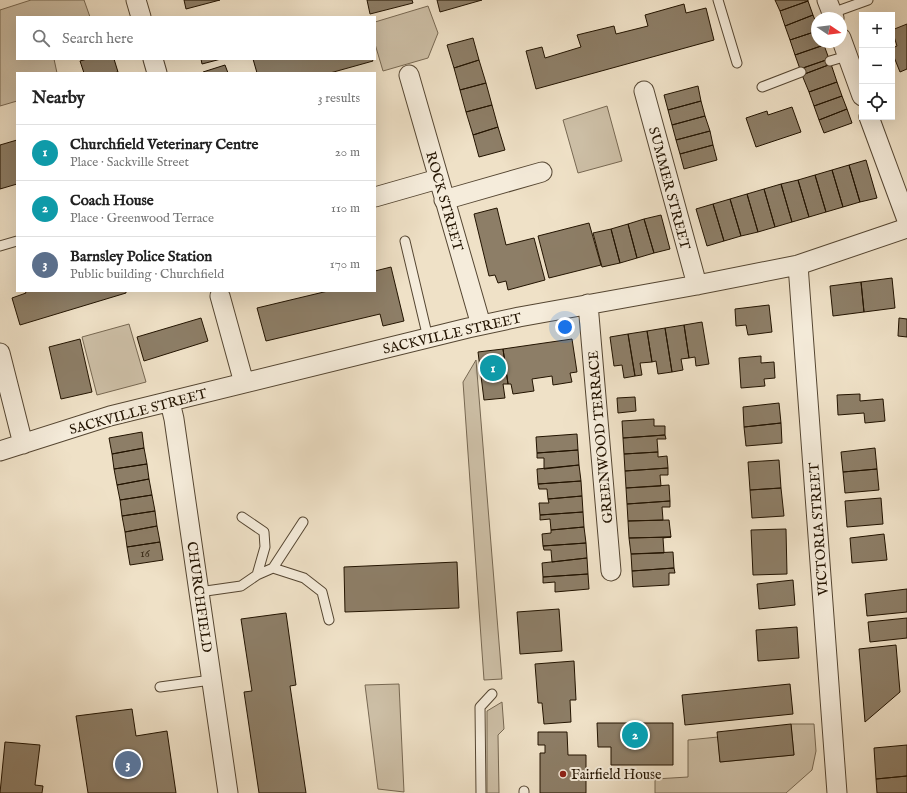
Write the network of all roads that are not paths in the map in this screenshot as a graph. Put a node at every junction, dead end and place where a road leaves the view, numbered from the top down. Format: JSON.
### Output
{"nodes":[{"id":1,"x":136,"y":0,"type":"edge"},
{"id":2,"x":718,"y":0,"type":"edge"},
{"id":3,"x":868,"y":0,"type":"edge"},
{"id":4,"x":831,"y":10,"type":"edge"},
{"id":5,"x":141,"y":16,"type":"edge"},
{"id":6,"x":839,"y":52,"type":"edge"},
{"id":7,"x":153,"y":60,"type":"edge"},
{"id":8,"x":737,"y":63,"type":"dead end"},
{"id":9,"x":157,"y":72,"type":"edge"},
{"id":10,"x":801,"y":72,"type":"dead end"},
{"id":11,"x":409,"y":76,"type":"dead end"},
{"id":12,"x":762,"y":87,"type":"dead end"},
{"id":13,"x":859,"y":90,"type":"edge"},
{"id":14,"x":644,"y":91,"type":"dead end"},
{"id":15,"x":871,"y":120,"type":"edge"},
{"id":16,"x":542,"y":172,"type":"dead end"},
{"id":17,"x":438,"y":179,"type":"junction"},
{"id":18,"x":376,"y":197,"type":"edge"},
{"id":19,"x":444,"y":200,"type":"junction"},
{"id":20,"x":907,"y":220,"type":"edge"},
{"id":21,"x":907,"y":228,"type":"edge"},
{"id":22,"x":16,"y":241,"type":"edge"},
{"id":23,"x":405,"y":241,"type":"dead end"},
{"id":24,"x":0,"y":246,"type":"edge"},
{"id":25,"x":798,"y":264,"type":"junction"},
{"id":26,"x":697,"y":285,"type":"junction"},
{"id":27,"x":220,"y":296,"type":"dead end"},
{"id":28,"x":588,"y":304,"type":"junction"},
{"id":29,"x":481,"y":325,"type":"junction"},
{"id":30,"x":428,"y":338,"type":"junction"},
{"id":31,"x":0,"y":353,"type":"edge"},
{"id":32,"x":244,"y":383,"type":"junction"},
{"id":33,"x":170,"y":402,"type":"junction"},
{"id":34,"x":23,"y":444,"type":"junction"},
{"id":35,"x":0,"y":451,"type":"edge"},
{"id":36,"x":242,"y":516,"type":"dead end"},
{"id":37,"x":303,"y":522,"type":"dead end"},
{"id":38,"x":273,"y":568,"type":"junction"},
{"id":39,"x":611,"y":571,"type":"dead end"},
{"id":40,"x":257,"y":575,"type":"junction"},
{"id":41,"x":199,"y":592,"type":"junction"},
{"id":42,"x":329,"y":620,"type":"dead end"},
{"id":43,"x":211,"y":680,"type":"junction"},
{"id":44,"x":160,"y":687,"type":"dead end"},
{"id":45,"x":492,"y":694,"type":"dead end"},
{"id":46,"x":228,"y":793,"type":"edge"},
{"id":47,"x":481,"y":793,"type":"edge"},
{"id":48,"x":838,"y":793,"type":"edge"}],
"edges":[{"from":1,"to":5,"type":"street"},
{"from":2,"to":8,"type":"lane"},
{"from":3,"to":4,"type":"lane"},
{"from":6,"to":13,"type":"street"},
{"from":7,"to":9,"type":"street"},
{"from":10,"to":12,"type":"lane"},
{"from":11,"to":17,"type":"street","name":"ROCK STREET"},
{"from":14,"to":26,"type":"street","name":"SUMMER STREET"},
{"from":15,"to":20,"type":"street"},
{"from":16,"to":19,"type":"street"},
{"from":17,"to":18,"type":"street"},
{"from":17,"to":19,"type":"street","name":"ROCK STREET"},
{"from":19,"to":29,"type":"street","name":"ROCK STREET"},
{"from":21,"to":25,"type":"street","name":"SACKVILLE STREET"},
{"from":22,"to":24,"type":"lane"},
{"from":23,"to":30,"type":"lane"},
{"from":25,"to":26,"type":"street","name":"SACKVILLE STREET"},
{"from":25,"to":48,"type":"street","name":"VICTORIA STREET"},
{"from":26,"to":28,"type":"street","name":"SACKVILLE STREET"},
{"from":27,"to":32,"type":"street"},
{"from":28,"to":29,"type":"street","name":"SACKVILLE STREET"},
{"from":28,"to":39,"type":"street","name":"GREENWOOD TERRACE"},
{"from":29,"to":30,"type":"street","name":"SACKVILLE STREET"},
{"from":30,"to":32,"type":"street","name":"SACKVILLE STREET"},
{"from":31,"to":34,"type":"street"},
{"from":32,"to":33,"type":"street","name":"SACKVILLE STREET"},
{"from":33,"to":34,"type":"street","name":"SACKVILLE STREET"},
{"from":33,"to":41,"type":"street","name":"CHURCHFIELD"},
{"from":34,"to":35,"type":"street","name":"SACKVILLE STREET"},
{"from":36,"to":40,"type":"lane"},
{"from":37,"to":38,"type":"lane"},
{"from":38,"to":40,"type":"lane"},
{"from":38,"to":42,"type":"lane"},
{"from":40,"to":41,"type":"lane"},
{"from":41,"to":43,"type":"street","name":"CHURCHFIELD"},
{"from":43,"to":44,"type":"lane"},
{"from":43,"to":46,"type":"street","name":"CHURCHFIELD"},
{"from":45,"to":47,"type":"lane"}]}
